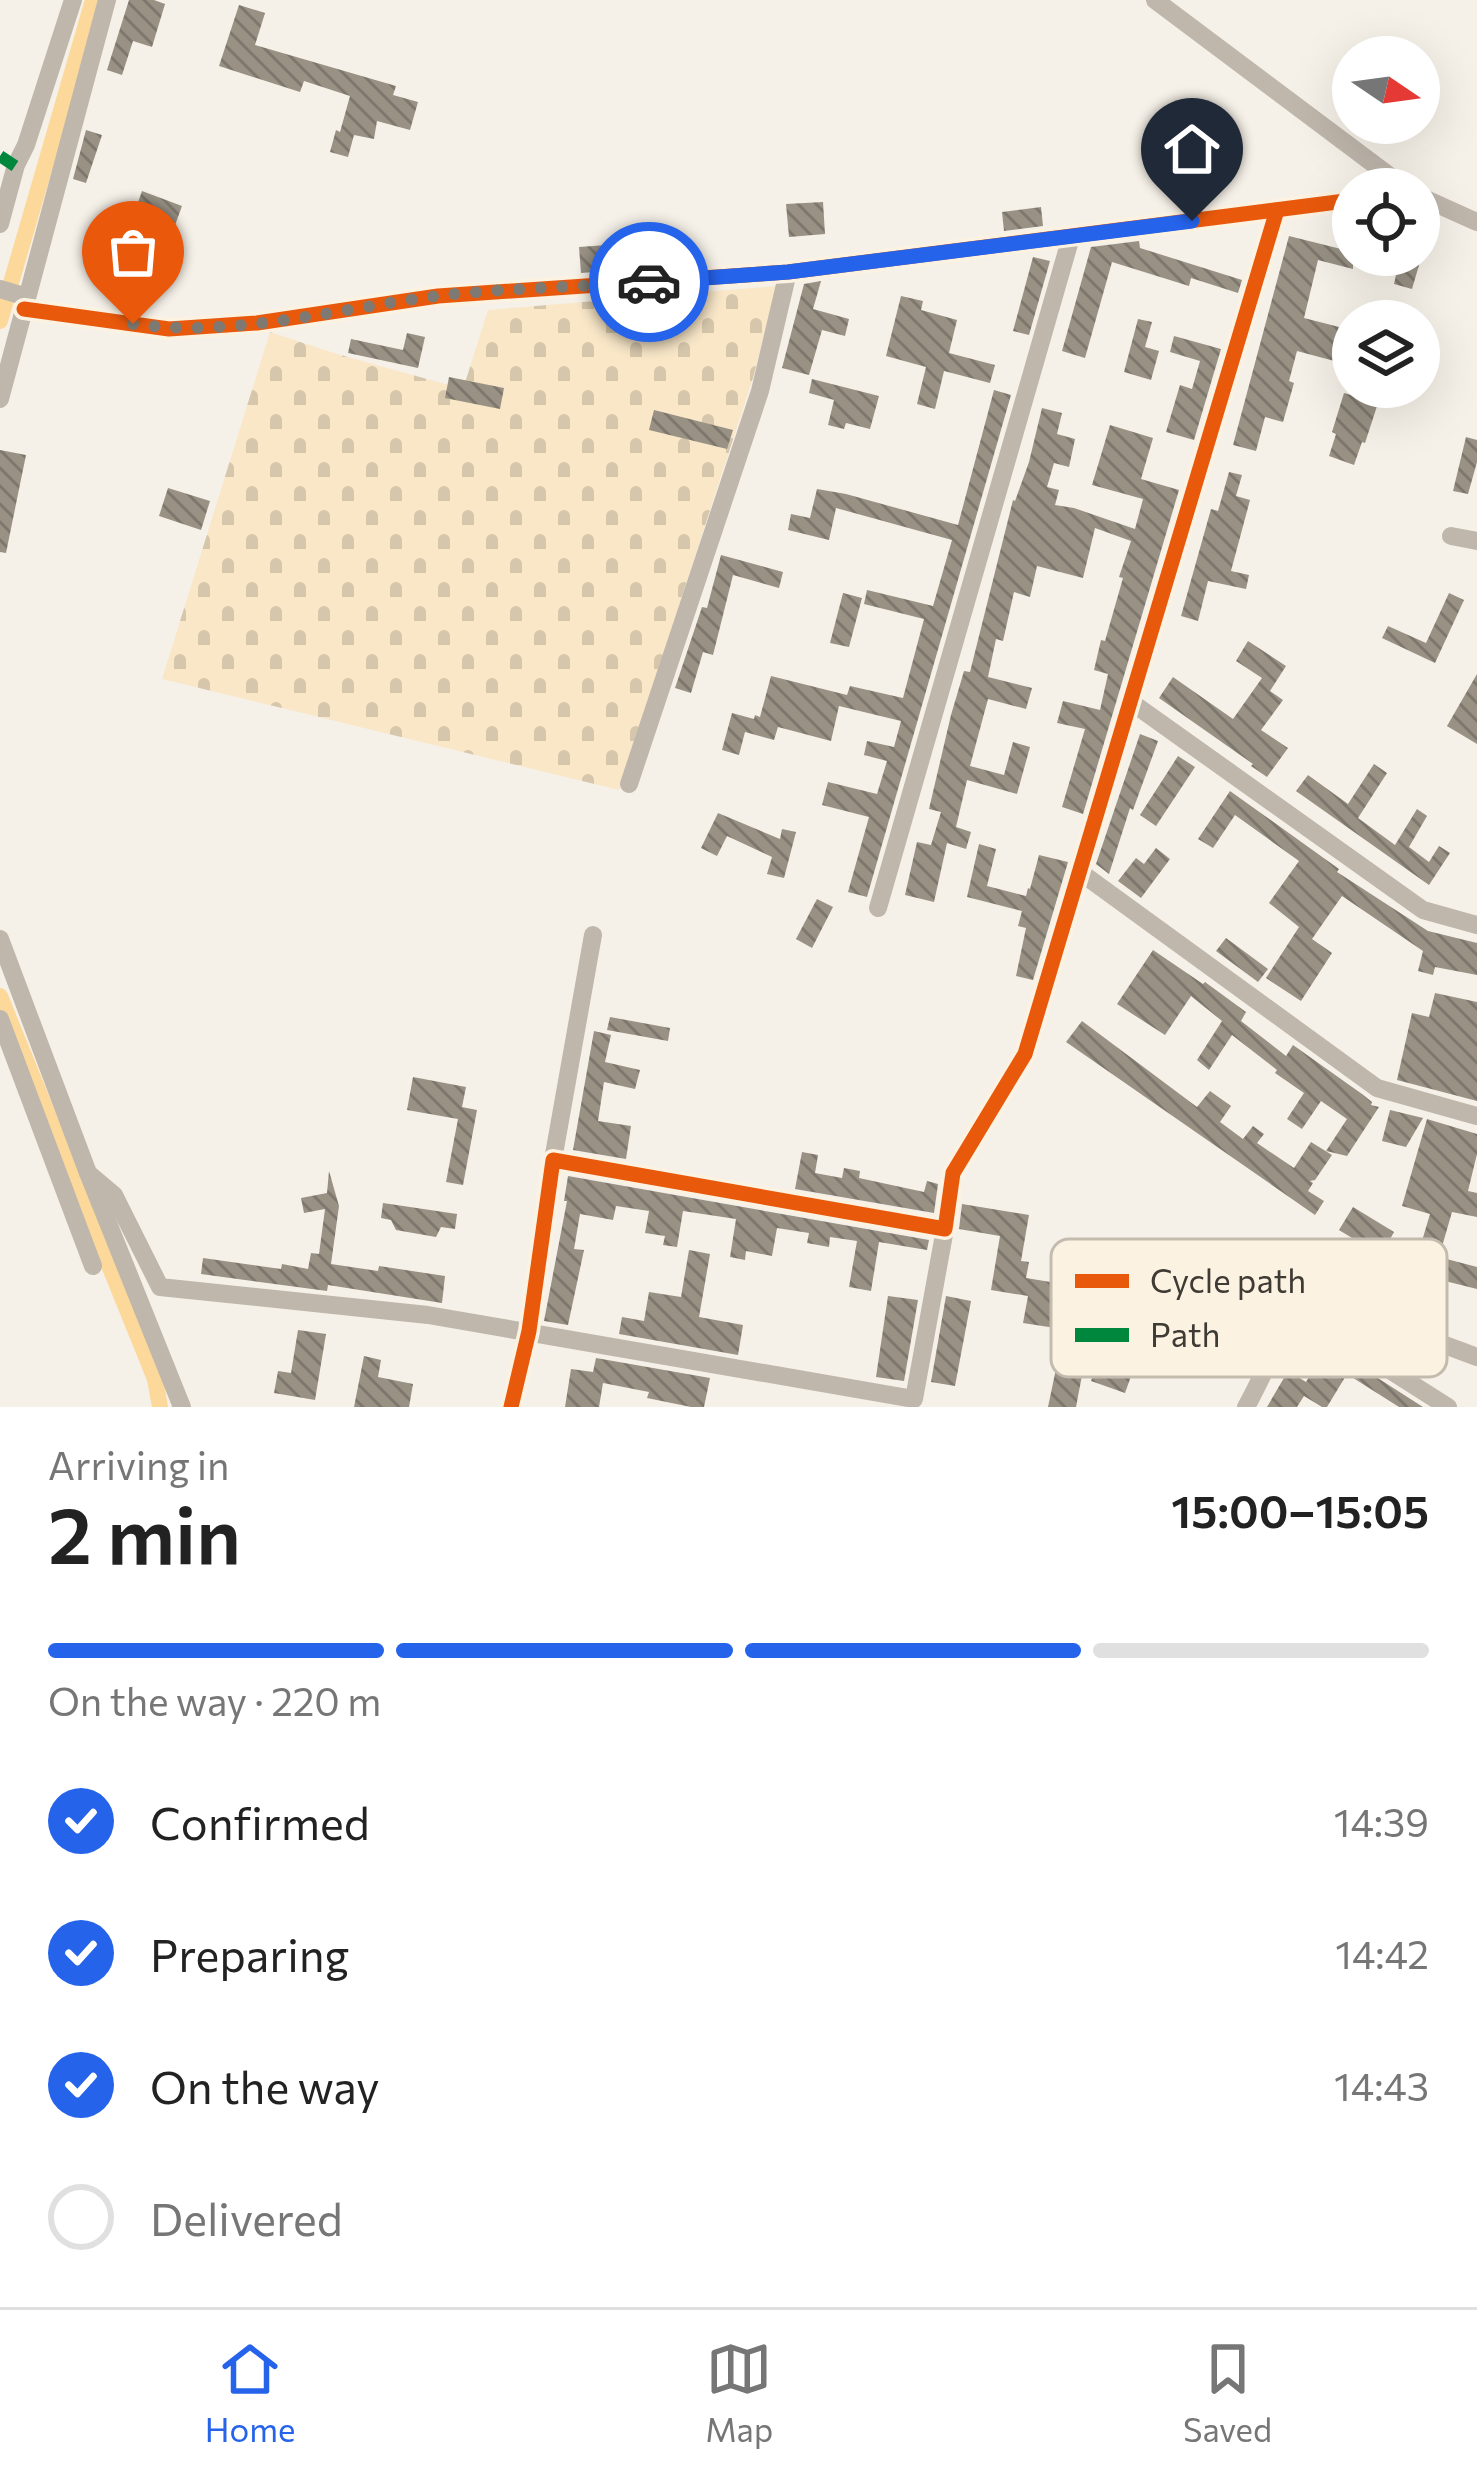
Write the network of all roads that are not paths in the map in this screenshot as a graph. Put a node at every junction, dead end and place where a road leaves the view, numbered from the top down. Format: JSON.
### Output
{"nodes":[{"id":1,"x":73,"y":0,"type":"edge"},
{"id":2,"x":107,"y":0,"type":"edge"},
{"id":3,"x":1155,"y":0,"type":"edge"},
{"id":4,"x":1379,"y":168,"type":"edge"},
{"id":5,"x":1332,"y":203,"type":"edge"},
{"id":6,"x":1440,"y":205,"type":"edge"},
{"id":7,"x":1277,"y":210,"type":"junction"},
{"id":8,"x":1477,"y":222,"type":"edge"},
{"id":9,"x":0,"y":224,"type":"edge"},
{"id":10,"x":1071,"y":237,"type":"junction"},
{"id":11,"x":788,"y":272,"type":"junction"},
{"id":12,"x":0,"y":289,"type":"edge"},
{"id":13,"x":26,"y":303,"type":"junction"},
{"id":14,"x":0,"y":399,"type":"edge"},
{"id":15,"x":1451,"y":536,"type":"dead end"},
{"id":16,"x":1477,"y":541,"type":"edge"},
{"id":17,"x":1130,"y":702,"type":"junction"},
{"id":18,"x":629,"y":784,"type":"dead end"},
{"id":19,"x":1080,"y":872,"type":"junction"},
{"id":20,"x":878,"y":908,"type":"dead end"},
{"id":21,"x":1477,"y":925,"type":"edge"},
{"id":22,"x":593,"y":935,"type":"dead end"},
{"id":23,"x":0,"y":939,"type":"edge"},
{"id":24,"x":0,"y":1019,"type":"edge"},
{"id":25,"x":1477,"y":1116,"type":"edge"},
{"id":26,"x":554,"y":1160,"type":"junction"},
{"id":27,"x":88,"y":1173,"type":"junction"},
{"id":28,"x":945,"y":1228,"type":"junction"},
{"id":29,"x":94,"y":1266,"type":"dead end"},
{"id":30,"x":529,"y":1331,"type":"junction"},
{"id":31,"x":1447,"y":1347,"type":"edge"},
{"id":32,"x":1477,"y":1357,"type":"edge"},
{"id":33,"x":1262,"y":1377,"type":"edge"},
{"id":34,"x":1400,"y":1377,"type":"edge"},
{"id":35,"x":830,"y":1384,"type":"junction"},
{"id":36,"x":182,"y":1407,"type":"edge"},
{"id":37,"x":511,"y":1407,"type":"edge"},
{"id":38,"x":826,"y":1407,"type":"edge"},
{"id":39,"x":1246,"y":1407,"type":"edge"},
{"id":40,"x":1448,"y":1407,"type":"edge"}],
"edges":[{"from":1,"to":9,"type":"street"},
{"from":2,"to":13,"type":"street"},
{"from":3,"to":4,"type":"street"},
{"from":5,"to":7,"type":"street"},
{"from":6,"to":8,"type":"street"},
{"from":7,"to":10,"type":"street"},
{"from":7,"to":17,"type":"street"},
{"from":10,"to":11,"type":"street"},
{"from":10,"to":20,"type":"street"},
{"from":11,"to":13,"type":"street"},
{"from":11,"to":18,"type":"street"},
{"from":12,"to":13,"type":"street"},
{"from":13,"to":14,"type":"street"},
{"from":15,"to":16,"type":"street"},
{"from":17,"to":19,"type":"street"},
{"from":17,"to":21,"type":"street"},
{"from":19,"to":25,"type":"street"},
{"from":19,"to":28,"type":"street"},
{"from":22,"to":26,"type":"street"},
{"from":23,"to":27,"type":"street"},
{"from":24,"to":29,"type":"street"},
{"from":26,"to":28,"type":"street"},
{"from":26,"to":30,"type":"street"},
{"from":27,"to":30,"type":"street"},
{"from":27,"to":36,"type":"street"},
{"from":28,"to":35,"type":"street"},
{"from":30,"to":35,"type":"street"},
{"from":30,"to":37,"type":"street"},
{"from":31,"to":32,"type":"street"},
{"from":33,"to":39,"type":"street"},
{"from":34,"to":40,"type":"street"},
{"from":35,"to":38,"type":"street"}]}
